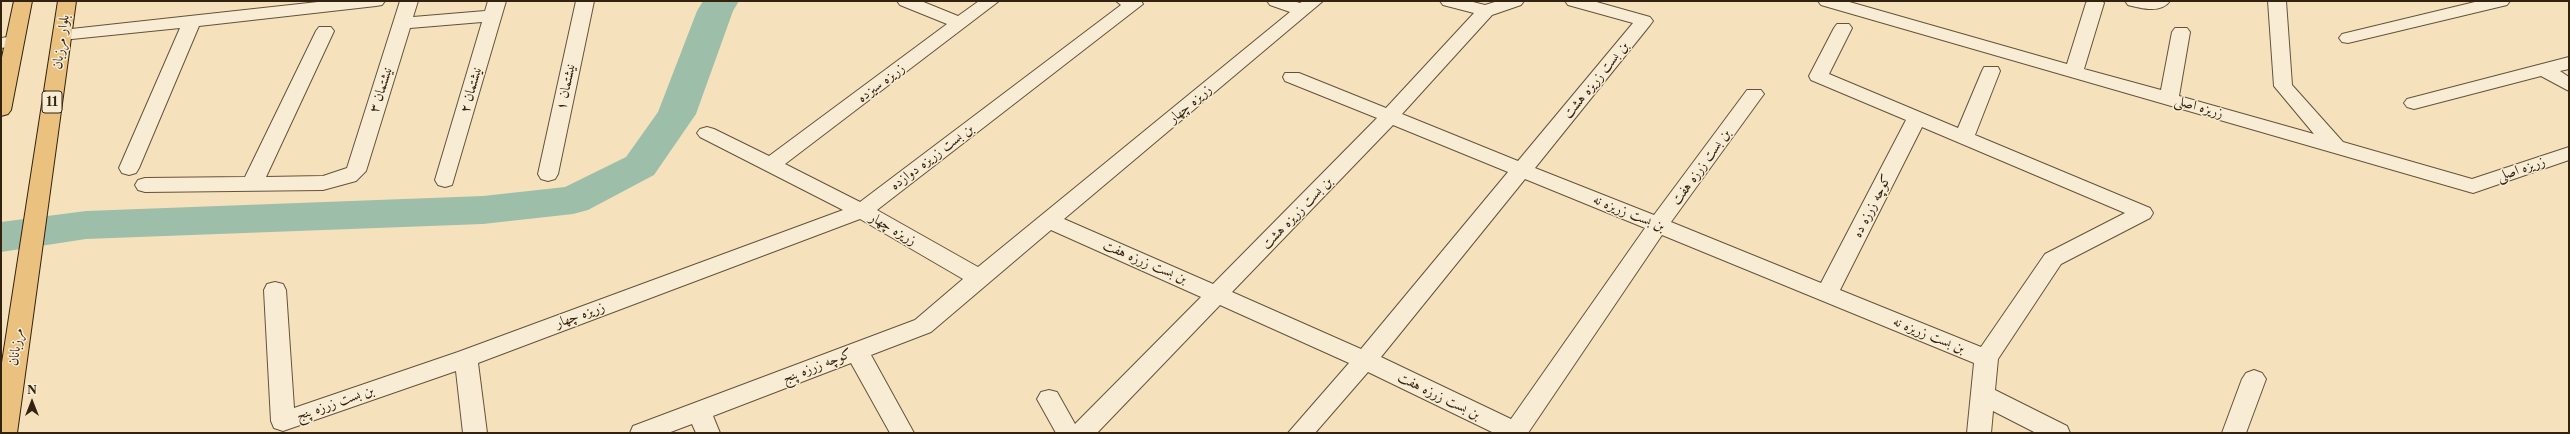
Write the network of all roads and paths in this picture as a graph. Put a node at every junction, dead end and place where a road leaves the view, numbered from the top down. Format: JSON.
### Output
{"nodes":[{"id":1,"x":23,"y":1,"type":"edge"},
{"id":2,"x":67,"y":1,"type":"edge"},
{"id":3,"x":376,"y":1,"type":"edge"},
{"id":4,"x":410,"y":1,"type":"edge"},
{"id":5,"x":584,"y":1,"type":"edge"},
{"id":6,"x":906,"y":1,"type":"edge"},
{"id":7,"x":990,"y":1,"type":"edge"},
{"id":8,"x":1125,"y":1,"type":"edge"},
{"id":9,"x":1276,"y":1,"type":"edge"},
{"id":10,"x":1448,"y":1,"type":"edge"},
{"id":11,"x":1515,"y":1,"type":"edge"},
{"id":12,"x":1574,"y":1,"type":"edge"},
{"id":13,"x":1827,"y":1,"type":"edge"},
{"id":14,"x":2134,"y":1,"type":"edge"},
{"id":15,"x":2161,"y":1,"type":"edge"},
{"id":16,"x":2277,"y":1,"type":"edge"},
{"id":17,"x":2501,"y":1,"type":"edge"},
{"id":18,"x":2095,"y":3,"type":"dead end"},
{"id":19,"x":1309,"y":5,"type":"edge"},
{"id":20,"x":1858,"y":5,"type":"edge"},
{"id":21,"x":495,"y":9,"type":"edge"},
{"id":22,"x":1486,"y":11,"type":"junction"},
{"id":23,"x":192,"y":20,"type":"junction"},
{"id":24,"x":402,"y":23,"type":"junction"},
{"id":25,"x":960,"y":23,"type":"junction"},
{"id":26,"x":1843,"y":28,"type":"dead end"},
{"id":27,"x":325,"y":31,"type":"dead end"},
{"id":28,"x":2181,"y":32,"type":"dead end"},
{"id":29,"x":62,"y":35,"type":"junction"},
{"id":30,"x":2348,"y":38,"type":"dead end"},
{"id":31,"x":8,"y":42,"type":"edge"},
{"id":32,"x":2569,"y":63,"type":"edge"},
{"id":33,"x":2543,"y":70,"type":"junction"},
{"id":34,"x":1991,"y":71,"type":"dead end"},
{"id":35,"x":2074,"y":71,"type":"junction"},
{"id":36,"x":1292,"y":77,"type":"dead end"},
{"id":37,"x":4,"y":83,"type":"edge"},
{"id":38,"x":2569,"y":85,"type":"edge"},
{"id":39,"x":1754,"y":94,"type":"dead end"},
{"id":40,"x":2169,"y":99,"type":"junction"},
{"id":41,"x":2414,"y":103,"type":"dead end"},
{"id":42,"x":1,"y":110,"type":"edge"},
{"id":43,"x":1390,"y":116,"type":"junction"},
{"id":44,"x":1917,"y":118,"type":"junction"},
{"id":45,"x":707,"y":133,"type":"dead end"},
{"id":46,"x":1964,"y":138,"type":"junction"},
{"id":47,"x":2336,"y":147,"type":"junction"},
{"id":48,"x":2569,"y":153,"type":"edge"},
{"id":49,"x":771,"y":165,"type":"junction"},
{"id":50,"x":129,"y":168,"type":"dead end"},
{"id":51,"x":1522,"y":170,"type":"junction"},
{"id":52,"x":548,"y":174,"type":"dead end"},
{"id":53,"x":445,"y":180,"type":"dead end"},
{"id":54,"x":252,"y":184,"type":"junction"},
{"id":55,"x":145,"y":185,"type":"dead end"},
{"id":56,"x":862,"y":211,"type":"junction"},
{"id":57,"x":1050,"y":221,"type":"junction"},
{"id":58,"x":1658,"y":225,"type":"junction"},
{"id":59,"x":29,"y":262,"type":"joint"},
{"id":60,"x":979,"y":278,"type":"junction"},
{"id":61,"x":275,"y":290,"type":"dead end"},
{"id":62,"x":1219,"y":294,"type":"junction"},
{"id":63,"x":1827,"y":294,"type":"junction"},
{"id":64,"x":856,"y":350,"type":"junction"},
{"id":65,"x":466,"y":358,"type":"junction"},
{"id":66,"x":1986,"y":358,"type":"junction"},
{"id":67,"x":1365,"y":360,"type":"junction"},
{"id":68,"x":2254,"y":378,"type":"dead end"},
{"id":69,"x":1983,"y":395,"type":"junction"},
{"id":70,"x":1049,"y":399,"type":"dead end"},
{"id":71,"x":699,"y":411,"type":"junction"},
{"id":72,"x":284,"y":427,"type":"edge"},
{"id":73,"x":4,"y":433,"type":"edge"},
{"id":74,"x":475,"y":433,"type":"edge"},
{"id":75,"x":642,"y":433,"type":"edge"},
{"id":76,"x":708,"y":433,"type":"edge"},
{"id":77,"x":902,"y":433,"type":"edge"},
{"id":78,"x":1068,"y":433,"type":"edge"},
{"id":79,"x":1082,"y":433,"type":"edge"},
{"id":80,"x":1300,"y":433,"type":"edge"},
{"id":81,"x":1516,"y":433,"type":"edge"},
{"id":82,"x":1979,"y":433,"type":"edge"},
{"id":83,"x":2058,"y":433,"type":"edge"},
{"id":84,"x":2234,"y":433,"type":"edge"}],
"edges":[{"from":1,"to":31,"type":"main road"},
{"from":2,"to":29,"type":"main road","name":"بلوار مرزبان","number":"11"},
{"from":3,"to":23,"type":"street"},
{"from":4,"to":24,"type":"street","name":"نيشتمان ۳"},
{"from":5,"to":52,"type":"street","name":"نيشتمان ۱"},
{"from":6,"to":25,"type":"street"},
{"from":7,"to":25,"type":"street","name":"زریزه سیزده"},
{"from":8,"to":56,"type":"street","name":"بن بست زریزه دوازده"},
{"from":9,"to":19,"type":"street"},
{"from":10,"to":22,"type":"street"},
{"from":11,"to":22,"type":"street","name":"بن بست زریزه هشت"},
{"from":12,"to":51,"type":"street","name":"بن بست زریزه هشت"},
{"from":13,"to":20,"type":"street","name":"زریزه اصلی"},
{"from":14,"to":15,"type":"street"},
{"from":16,"to":47,"type":"street"},
{"from":17,"to":30,"type":"street"},
{"from":18,"to":35,"type":"street"},
{"from":19,"to":57,"type":"street","name":"زریزه چهار"},
{"from":20,"to":35,"type":"street","name":"زریزه اصلی"},
{"from":21,"to":24,"type":"street"},
{"from":21,"to":53,"type":"street","name":"نيشتمان ۲"},
{"from":22,"to":43,"type":"street","name":"بن بست زریزه هشت"},
{"from":23,"to":29,"type":"street"},
{"from":23,"to":50,"type":"street"},
{"from":24,"to":54,"type":"street","name":"نيشتمان ۳"},
{"from":25,"to":49,"type":"street","name":"زریزه سیزده"},
{"from":26,"to":44,"type":"street"},
{"from":27,"to":54,"type":"street"},
{"from":28,"to":40,"type":"street"},
{"from":29,"to":59,"type":"main road","name":"بلوار مرزبان","number":"11"},
{"from":31,"to":37,"type":"main road"},
{"from":32,"to":33,"type":"street"},
{"from":33,"to":38,"type":"street"},
{"from":33,"to":41,"type":"street"},
{"from":34,"to":46,"type":"street"},
{"from":35,"to":40,"type":"street","name":"زریزه اصلی"},
{"from":36,"to":43,"type":"street","name":"بن بست زریزه نه"},
{"from":37,"to":42,"type":"main road"},
{"from":39,"to":58,"type":"street","name":"بن بست زرزه هفت"},
{"from":40,"to":47,"type":"street","name":"زریزه اصلی"},
{"from":43,"to":51,"type":"street","name":"بن بست زریزه نه"},
{"from":43,"to":62,"type":"street","name":"بن بست زریزه هشت"},
{"from":44,"to":46,"type":"street"},
{"from":44,"to":63,"type":"street","name":"کوچه زرزه ده"},
{"from":45,"to":49,"type":"street"},
{"from":46,"to":66,"type":"street"},
{"from":47,"to":48,"type":"street","name":"زریزه اصلی"},
{"from":49,"to":56,"type":"street"},
{"from":51,"to":58,"type":"street","name":"بن بست زریزه نه"},
{"from":51,"to":67,"type":"street","name":"بن بست زریزه هشت"},
{"from":54,"to":55,"type":"street"},
{"from":56,"to":60,"type":"street","name":"زریزه چهار"},
{"from":56,"to":65,"type":"street","name":"زریزه چهار"},
{"from":57,"to":60,"type":"street","name":"زریزه چهار"},
{"from":57,"to":62,"type":"street","name":"بن بست زرزه هفت"},
{"from":58,"to":63,"type":"street","name":"بن بست زریزه نه"},
{"from":58,"to":81,"type":"street","name":"بن بست زرزه هفت"},
{"from":59,"to":73,"type":"main road","name":"مرزبانان","number":"11"},
{"from":60,"to":64,"type":"street","name":"کوچه زرزه پنج"},
{"from":61,"to":72,"type":"street","name":"بن بست زرزه پنج"},
{"from":62,"to":67,"type":"street","name":"بن بست زرزه هفت"},
{"from":62,"to":79,"type":"street","name":"بن بست زریزه هشت"},
{"from":63,"to":66,"type":"street","name":"بن بست زریزه نه"},
{"from":64,"to":71,"type":"street","name":"کوچه زرزه پنج"},
{"from":64,"to":77,"type":"street"},
{"from":65,"to":72,"type":"street","name":"بن بست زرزه پنج"},
{"from":65,"to":74,"type":"street"},
{"from":66,"to":69,"type":"street"},
{"from":67,"to":80,"type":"street","name":"بن بست زریزه هشت"},
{"from":67,"to":81,"type":"street","name":"بن بست زرزه هفت"},
{"from":68,"to":84,"type":"street"},
{"from":69,"to":82,"type":"street"},
{"from":69,"to":83,"type":"street"},
{"from":70,"to":78,"type":"street"},
{"from":71,"to":75,"type":"street","name":"کوچه زرزه پنج"},
{"from":71,"to":76,"type":"street"}]}
